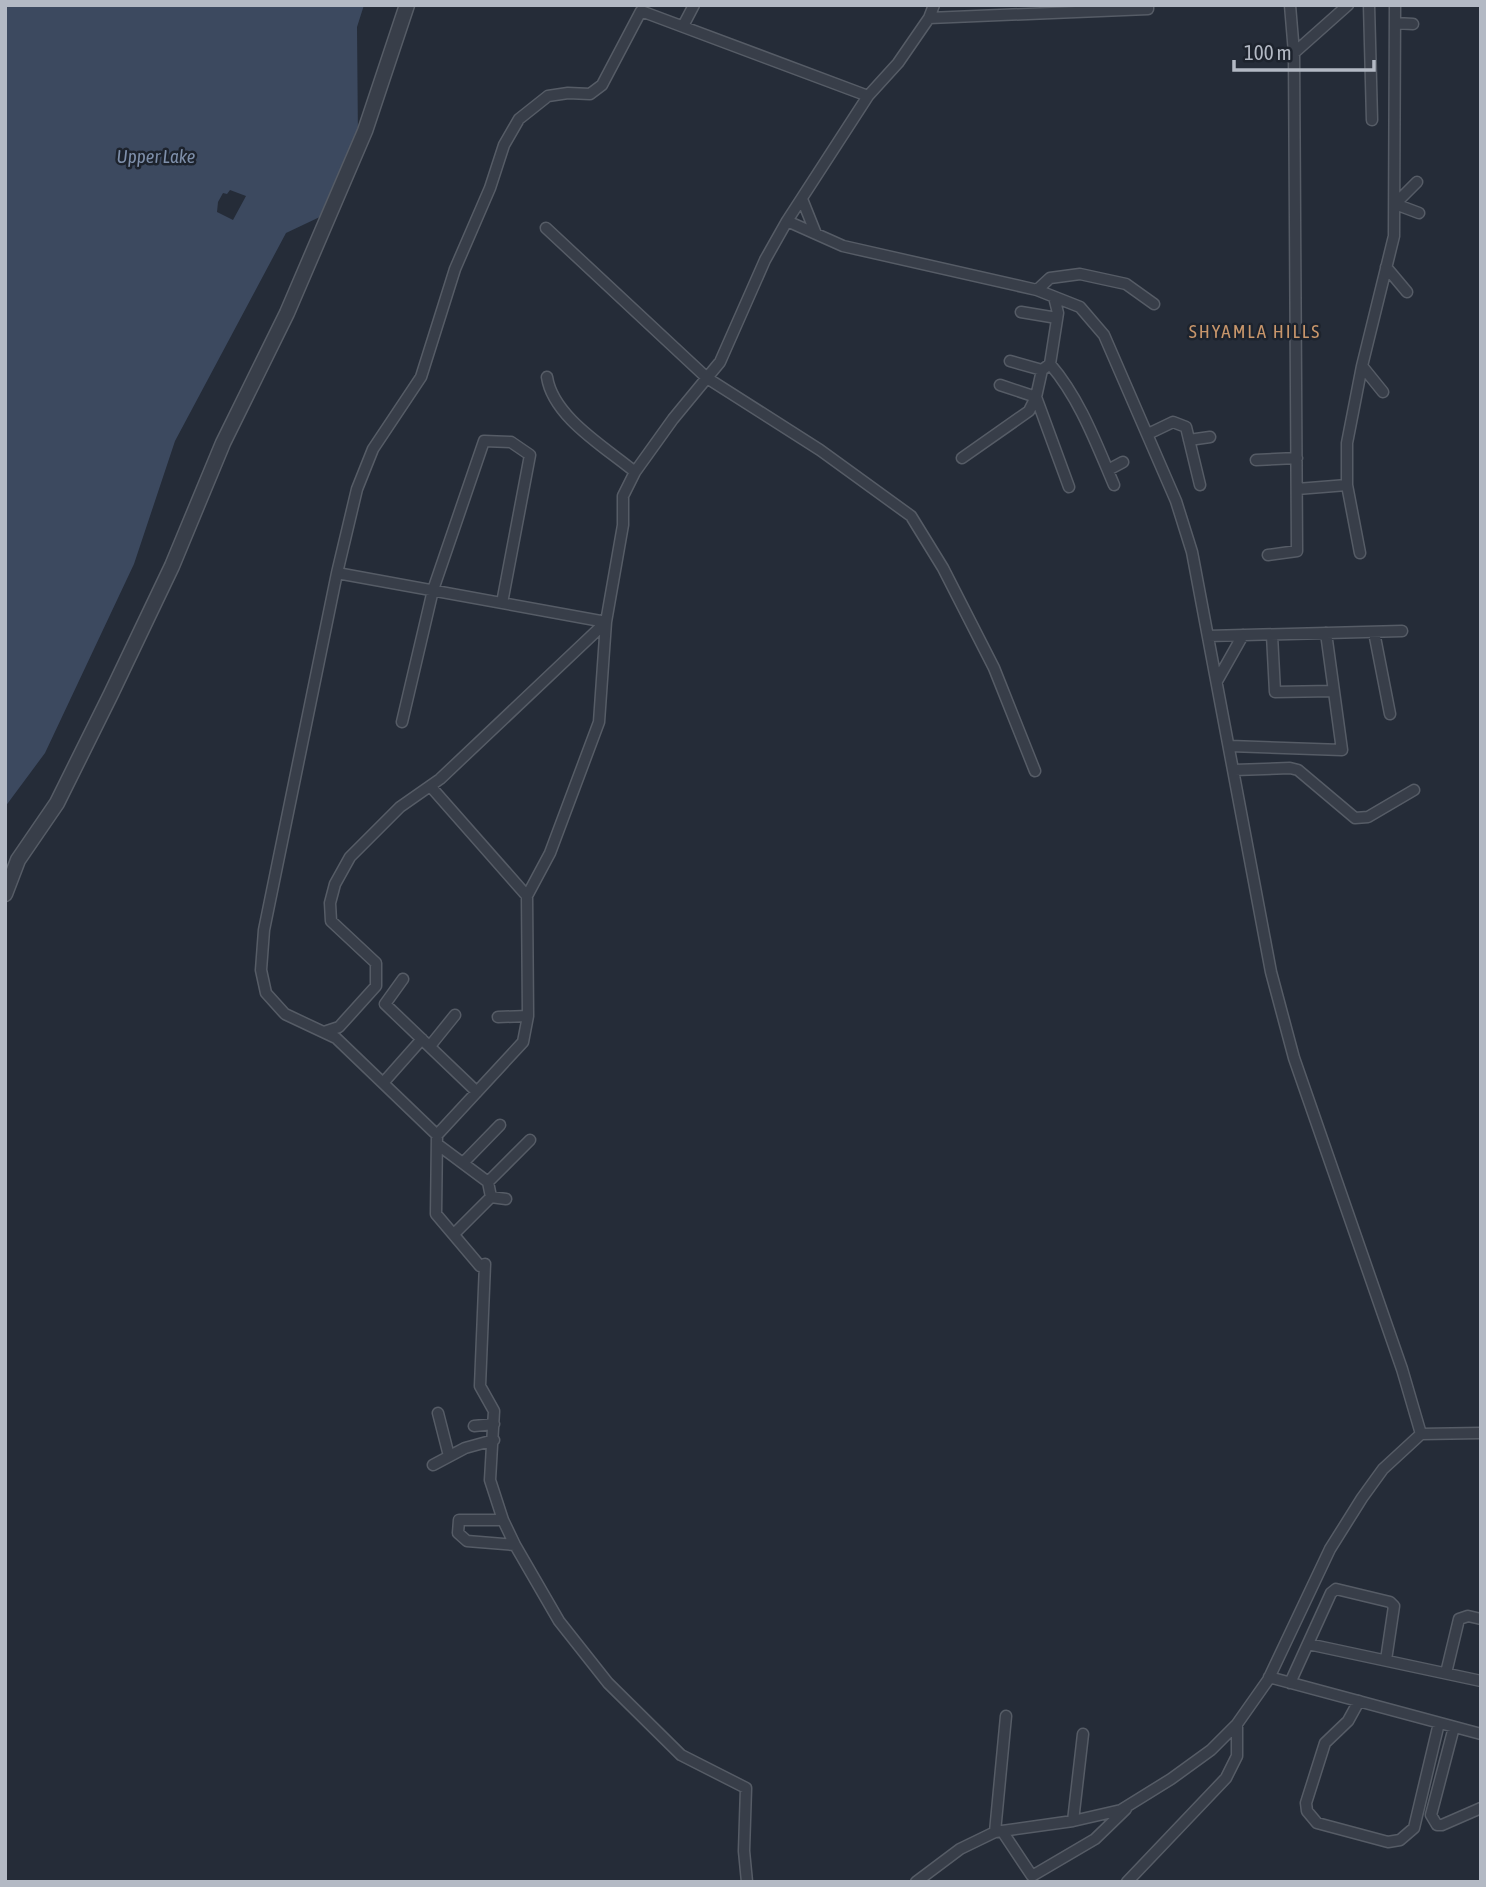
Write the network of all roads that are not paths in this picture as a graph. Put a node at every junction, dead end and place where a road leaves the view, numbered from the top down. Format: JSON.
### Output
{"nodes":[{"id":1,"x":407,"y":5,"type":"edge"},
{"id":2,"x":694,"y":5,"type":"edge"},
{"id":3,"x":934,"y":5,"type":"edge"},
{"id":4,"x":1148,"y":5,"type":"edge"},
{"id":5,"x":1290,"y":5,"type":"edge"},
{"id":6,"x":1348,"y":5,"type":"edge"},
{"id":7,"x":1370,"y":5,"type":"edge"},
{"id":8,"x":1395,"y":5,"type":"edge"},
{"id":9,"x":929,"y":18,"type":"junction"},
{"id":10,"x":1395,"y":23,"type":"junction"},
{"id":11,"x":1413,"y":24,"type":"dead end"},
{"id":12,"x":683,"y":26,"type":"junction"},
{"id":13,"x":1294,"y":52,"type":"junction"},
{"id":14,"x":868,"y":96,"type":"junction"},
{"id":15,"x":1371,"y":120,"type":"dead end"},
{"id":16,"x":1418,"y":182,"type":"dead end"},
{"id":17,"x":802,"y":199,"type":"junction"},
{"id":18,"x":1395,"y":204,"type":"junction"},
{"id":19,"x":1419,"y":213,"type":"dead end"},
{"id":20,"x":787,"y":221,"type":"junction"},
{"id":21,"x":546,"y":228,"type":"dead end"},
{"id":22,"x":816,"y":234,"type":"junction"},
{"id":23,"x":1386,"y":267,"type":"junction"},
{"id":24,"x":1037,"y":290,"type":"junction"},
{"id":25,"x":1407,"y":292,"type":"dead end"},
{"id":26,"x":1054,"y":297,"type":"junction"},
{"id":27,"x":1154,"y":304,"type":"dead end"},
{"id":28,"x":1021,"y":312,"type":"dead end"},
{"id":29,"x":1057,"y":318,"type":"junction"},
{"id":30,"x":1010,"y":361,"type":"dead end"},
{"id":31,"x":1362,"y":366,"type":"junction"},
{"id":32,"x":1046,"y":367,"type":"junction"},
{"id":33,"x":547,"y":376,"type":"dead end"},
{"id":34,"x":707,"y":378,"type":"junction"},
{"id":35,"x":1000,"y":385,"type":"dead end"},
{"id":36,"x":1383,"y":392,"type":"dead end"},
{"id":37,"x":1035,"y":397,"type":"junction"},
{"id":38,"x":1148,"y":433,"type":"junction"},
{"id":39,"x":1210,"y":437,"type":"dead end"},
{"id":40,"x":1189,"y":440,"type":"junction"},
{"id":41,"x":962,"y":458,"type":"dead end"},
{"id":42,"x":1297,"y":458,"type":"junction"},
{"id":43,"x":1256,"y":460,"type":"dead end"},
{"id":44,"x":1122,"y":462,"type":"dead end"},
{"id":45,"x":1108,"y":470,"type":"junction"},
{"id":46,"x":635,"y":472,"type":"junction"},
{"id":47,"x":1114,"y":485,"type":"dead end"},
{"id":48,"x":1200,"y":485,"type":"dead end"},
{"id":49,"x":1347,"y":485,"type":"junction"},
{"id":50,"x":1069,"y":487,"type":"dead end"},
{"id":51,"x":1297,"y":489,"type":"junction"},
{"id":52,"x":1360,"y":553,"type":"dead end"},
{"id":53,"x":1268,"y":555,"type":"dead end"},
{"id":54,"x":337,"y":573,"type":"junction"},
{"id":55,"x":433,"y":590,"type":"junction"},
{"id":56,"x":502,"y":603,"type":"junction"},
{"id":57,"x":606,"y":622,"type":"junction"},
{"id":58,"x":1402,"y":631,"type":"dead end"},
{"id":59,"x":1374,"y":632,"type":"junction"},
{"id":60,"x":1326,"y":633,"type":"junction"},
{"id":61,"x":1243,"y":635,"type":"junction"},
{"id":62,"x":1272,"y":635,"type":"junction"},
{"id":63,"x":1208,"y":636,"type":"junction"},
{"id":64,"x":1217,"y":681,"type":"junction"},
{"id":65,"x":1332,"y":691,"type":"junction"},
{"id":66,"x":1390,"y":713,"type":"dead end"},
{"id":67,"x":402,"y":722,"type":"dead end"},
{"id":68,"x":1230,"y":746,"type":"junction"},
{"id":69,"x":1234,"y":770,"type":"junction"},
{"id":70,"x":1035,"y":771,"type":"dead end"},
{"id":71,"x":431,"y":786,"type":"junction"},
{"id":72,"x":1414,"y":790,"type":"dead end"},
{"id":73,"x":5,"y":894,"type":"edge"},
{"id":74,"x":527,"y":896,"type":"junction"},
{"id":75,"x":403,"y":979,"type":"dead end"},
{"id":76,"x":455,"y":1015,"type":"dead end"},
{"id":77,"x":528,"y":1016,"type":"junction"},
{"id":78,"x":498,"y":1017,"type":"dead end"},
{"id":79,"x":324,"y":1032,"type":"junction"},
{"id":80,"x":426,"y":1043,"type":"junction"},
{"id":81,"x":383,"y":1083,"type":"junction"},
{"id":82,"x":477,"y":1092,"type":"junction"},
{"id":83,"x":500,"y":1125,"type":"dead end"},
{"id":84,"x":437,"y":1139,"type":"junction"},
{"id":85,"x":530,"y":1140,"type":"dead end"},
{"id":86,"x":463,"y":1163,"type":"junction"},
{"id":87,"x":488,"y":1181,"type":"junction"},
{"id":88,"x":491,"y":1197,"type":"junction"},
{"id":89,"x":506,"y":1199,"type":"dead end"},
{"id":90,"x":454,"y":1234,"type":"junction"},
{"id":91,"x":439,"y":1413,"type":"dead end"},
{"id":92,"x":494,"y":1424,"type":"junction"},
{"id":93,"x":474,"y":1426,"type":"dead end"},
{"id":94,"x":1481,"y":1433,"type":"edge"},
{"id":95,"x":1421,"y":1434,"type":"junction"},
{"id":96,"x":494,"y":1440,"type":"junction"},
{"id":97,"x":449,"y":1456,"type":"junction"},
{"id":98,"x":433,"y":1465,"type":"dead end"},
{"id":99,"x":503,"y":1520,"type":"junction"},
{"id":100,"x":515,"y":1545,"type":"junction"},
{"id":101,"x":1481,"y":1619,"type":"edge"},
{"id":102,"x":1308,"y":1644,"type":"junction"},
{"id":103,"x":1386,"y":1660,"type":"junction"},
{"id":104,"x":1446,"y":1673,"type":"junction"},
{"id":105,"x":1269,"y":1677,"type":"junction"},
{"id":106,"x":1481,"y":1681,"type":"edge"},
{"id":107,"x":1290,"y":1683,"type":"junction"},
{"id":108,"x":1359,"y":1701,"type":"junction"},
{"id":109,"x":1006,"y":1716,"type":"dead end"},
{"id":110,"x":1438,"y":1723,"type":"junction"},
{"id":111,"x":1237,"y":1724,"type":"junction"},
{"id":112,"x":1454,"y":1727,"type":"junction"},
{"id":113,"x":1083,"y":1734,"type":"dead end"},
{"id":114,"x":1481,"y":1734,"type":"edge"},
{"id":115,"x":1131,"y":1805,"type":"junction"},
{"id":116,"x":1481,"y":1808,"type":"edge"},
{"id":117,"x":1073,"y":1821,"type":"junction"},
{"id":118,"x":999,"y":1831,"type":"junction"},
{"id":119,"x":747,"y":1882,"type":"edge"},
{"id":120,"x":916,"y":1882,"type":"edge"},
{"id":121,"x":1127,"y":1882,"type":"edge"}],
"edges":[{"from":1,"to":73,"type":"street"},
{"from":2,"to":12,"type":"street"},
{"from":3,"to":9,"type":"street"},
{"from":4,"to":9,"type":"street"},
{"from":5,"to":13,"type":"street"},
{"from":6,"to":13,"type":"street"},
{"from":7,"to":15,"type":"street"},
{"from":8,"to":10,"type":"street"},
{"from":9,"to":14,"type":"street"},
{"from":10,"to":11,"type":"street"},
{"from":10,"to":18,"type":"street"},
{"from":12,"to":14,"type":"street"},
{"from":12,"to":54,"type":"street"},
{"from":13,"to":42,"type":"street"},
{"from":14,"to":17,"type":"street"},
{"from":16,"to":18,"type":"street"},
{"from":17,"to":20,"type":"street"},
{"from":17,"to":22,"type":"street"},
{"from":18,"to":19,"type":"street"},
{"from":18,"to":23,"type":"street"},
{"from":20,"to":22,"type":"street"},
{"from":20,"to":34,"type":"street"},
{"from":21,"to":34,"type":"street"},
{"from":22,"to":24,"type":"street"},
{"from":23,"to":25,"type":"street"},
{"from":23,"to":31,"type":"street"},
{"from":24,"to":26,"type":"street"},
{"from":24,"to":27,"type":"street"},
{"from":26,"to":29,"type":"street"},
{"from":26,"to":38,"type":"street"},
{"from":28,"to":29,"type":"street"},
{"from":29,"to":32,"type":"street"},
{"from":30,"to":32,"type":"street"},
{"from":31,"to":36,"type":"street"},
{"from":31,"to":49,"type":"street"},
{"from":32,"to":37,"type":"street"},
{"from":32,"to":45,"type":"street"},
{"from":33,"to":46,"type":"street"},
{"from":34,"to":46,"type":"street"},
{"from":34,"to":70,"type":"street"},
{"from":35,"to":37,"type":"street"},
{"from":37,"to":41,"type":"street"},
{"from":37,"to":50,"type":"street"},
{"from":38,"to":40,"type":"street"},
{"from":38,"to":63,"type":"street"},
{"from":39,"to":40,"type":"street"},
{"from":40,"to":48,"type":"street"},
{"from":42,"to":43,"type":"street"},
{"from":42,"to":51,"type":"street"},
{"from":44,"to":45,"type":"street"},
{"from":45,"to":47,"type":"street"},
{"from":46,"to":57,"type":"street"},
{"from":49,"to":51,"type":"street"},
{"from":49,"to":52,"type":"street"},
{"from":51,"to":53,"type":"street"},
{"from":54,"to":55,"type":"street"},
{"from":54,"to":79,"type":"street"},
{"from":55,"to":56,"type":"street"},
{"from":55,"to":56,"type":"street"},
{"from":55,"to":67,"type":"street"},
{"from":56,"to":57,"type":"street"},
{"from":57,"to":71,"type":"street"},
{"from":57,"to":74,"type":"street"},
{"from":58,"to":59,"type":"street"},
{"from":59,"to":60,"type":"street"},
{"from":59,"to":66,"type":"street"},
{"from":60,"to":62,"type":"street"},
{"from":60,"to":65,"type":"street"},
{"from":61,"to":62,"type":"street"},
{"from":61,"to":63,"type":"street"},
{"from":61,"to":64,"type":"street"},
{"from":62,"to":65,"type":"street"},
{"from":63,"to":64,"type":"street"},
{"from":64,"to":68,"type":"street"},
{"from":65,"to":68,"type":"street"},
{"from":68,"to":69,"type":"street"},
{"from":69,"to":72,"type":"street"},
{"from":69,"to":95,"type":"street"},
{"from":71,"to":74,"type":"street"},
{"from":71,"to":79,"type":"street"},
{"from":74,"to":77,"type":"street"},
{"from":75,"to":80,"type":"street"},
{"from":76,"to":80,"type":"street"},
{"from":77,"to":78,"type":"street"},
{"from":77,"to":82,"type":"street"},
{"from":79,"to":81,"type":"street"},
{"from":80,"to":81,"type":"street"},
{"from":80,"to":82,"type":"street"},
{"from":81,"to":84,"type":"street"},
{"from":82,"to":84,"type":"street"},
{"from":83,"to":86,"type":"street"},
{"from":84,"to":86,"type":"street"},
{"from":84,"to":90,"type":"street"},
{"from":85,"to":87,"type":"street"},
{"from":86,"to":87,"type":"street"},
{"from":87,"to":88,"type":"street"},
{"from":88,"to":89,"type":"street"},
{"from":88,"to":90,"type":"street"},
{"from":90,"to":92,"type":"street"},
{"from":91,"to":97,"type":"street"},
{"from":92,"to":93,"type":"street"},
{"from":92,"to":96,"type":"street"},
{"from":94,"to":95,"type":"street"},
{"from":95,"to":105,"type":"street"},
{"from":96,"to":97,"type":"street"},
{"from":96,"to":99,"type":"street"},
{"from":97,"to":98,"type":"street"},
{"from":99,"to":100,"type":"street"},
{"from":99,"to":100,"type":"street"},
{"from":100,"to":119,"type":"street"},
{"from":101,"to":104,"type":"street"},
{"from":102,"to":103,"type":"street"},
{"from":102,"to":103,"type":"street"},
{"from":102,"to":107,"type":"street"},
{"from":103,"to":104,"type":"street"},
{"from":104,"to":106,"type":"street"},
{"from":105,"to":107,"type":"street"},
{"from":105,"to":111,"type":"street"},
{"from":107,"to":108,"type":"street"},
{"from":108,"to":110,"type":"street"},
{"from":108,"to":110,"type":"street"},
{"from":109,"to":118,"type":"street"},
{"from":110,"to":112,"type":"street"},
{"from":111,"to":115,"type":"street"},
{"from":111,"to":121,"type":"street"},
{"from":112,"to":114,"type":"street"},
{"from":112,"to":116,"type":"street"},
{"from":113,"to":117,"type":"street"},
{"from":115,"to":117,"type":"street"},
{"from":115,"to":118,"type":"street"},
{"from":117,"to":118,"type":"street"},
{"from":118,"to":120,"type":"street"}]}
